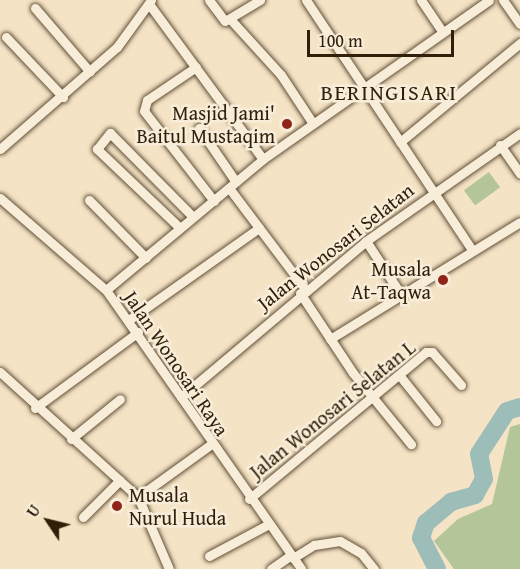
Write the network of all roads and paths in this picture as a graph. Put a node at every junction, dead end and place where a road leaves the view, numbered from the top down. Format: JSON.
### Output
{"nodes":[{"id":1,"x":209,"y":0,"type":"edge"},
{"id":2,"x":260,"y":0,"type":"edge"},
{"id":3,"x":306,"y":0,"type":"edge"},
{"id":4,"x":422,"y":0,"type":"edge"},
{"id":5,"x":465,"y":0,"type":"edge"},
{"id":6,"x":489,"y":0,"type":"edge"},
{"id":7,"x":503,"y":0,"type":"edge"},
{"id":8,"x":150,"y":2,"type":"edge"},
{"id":9,"x":35,"y":8,"type":"dead end"},
{"id":10,"x":472,"y":9,"type":"junction"},
{"id":11,"x":231,"y":20,"type":"junction"},
{"id":12,"x":520,"y":24,"type":"edge"},
{"id":13,"x":441,"y":30,"type":"junction"},
{"id":14,"x":6,"y":37,"type":"dead end"},
{"id":15,"x":520,"y":43,"type":"edge"},
{"id":16,"x":196,"y":67,"type":"junction"},
{"id":17,"x":90,"y":72,"type":"junction"},
{"id":18,"x":364,"y":88,"type":"junction"},
{"id":19,"x":63,"y":97,"type":"junction"},
{"id":20,"x":312,"y":122,"type":"junction"},
{"id":21,"x":199,"y":128,"type":"dead end"},
{"id":22,"x":520,"y":133,"type":"edge"},
{"id":23,"x":400,"y":142,"type":"junction"},
{"id":24,"x":500,"y":146,"type":"junction"},
{"id":25,"x":0,"y":148,"type":"edge"},
{"id":26,"x":263,"y":159,"type":"junction"},
{"id":27,"x":520,"y":174,"type":"edge"},
{"id":28,"x":232,"y":185,"type":"junction"},
{"id":29,"x":436,"y":190,"type":"junction"},
{"id":30,"x":0,"y":198,"type":"edge"},
{"id":31,"x":89,"y":200,"type":"dead end"},
{"id":32,"x":214,"y":201,"type":"junction"},
{"id":33,"x":193,"y":217,"type":"junction"},
{"id":34,"x":520,"y":222,"type":"edge"},
{"id":35,"x":180,"y":228,"type":"junction"},
{"id":36,"x":259,"y":228,"type":"junction"},
{"id":37,"x":366,"y":241,"type":"junction"},
{"id":38,"x":472,"y":250,"type":"junction"},
{"id":39,"x":146,"y":258,"type":"junction"},
{"id":40,"x":106,"y":290,"type":"junction"},
{"id":41,"x":302,"y":291,"type":"junction"},
{"id":42,"x":402,"y":296,"type":"junction"},
{"id":43,"x":130,"y":319,"type":"junction"},
{"id":44,"x":138,"y":332,"type":"junction"},
{"id":45,"x":330,"y":339,"type":"junction"},
{"id":46,"x":0,"y":372,"type":"edge"},
{"id":47,"x":400,"y":376,"type":"junction"},
{"id":48,"x":461,"y":385,"type":"dead end"},
{"id":49,"x":181,"y":397,"type":"junction"},
{"id":50,"x":373,"y":397,"type":"junction"},
{"id":51,"x":120,"y":399,"type":"dead end"},
{"id":52,"x":35,"y":408,"type":"junction"},
{"id":53,"x":436,"y":421,"type":"dead end"},
{"id":54,"x":71,"y":439,"type":"junction"},
{"id":55,"x":411,"y":444,"type":"dead end"},
{"id":56,"x":210,"y":446,"type":"junction"},
{"id":57,"x":120,"y":480,"type":"junction"},
{"id":58,"x":138,"y":497,"type":"junction"},
{"id":59,"x":249,"y":499,"type":"junction"},
{"id":60,"x":83,"y":516,"type":"dead end"},
{"id":61,"x":269,"y":524,"type":"junction"},
{"id":62,"x":209,"y":556,"type":"dead end"},
{"id":63,"x":292,"y":557,"type":"junction"},
{"id":64,"x":169,"y":569,"type":"edge"},
{"id":65,"x":271,"y":569,"type":"edge"},
{"id":66,"x":300,"y":569,"type":"edge"},
{"id":67,"x":374,"y":569,"type":"edge"}],
"edges":[{"from":1,"to":11,"type":"street"},
{"from":2,"to":11,"type":"street"},
{"from":3,"to":18,"type":"street"},
{"from":4,"to":13,"type":"street"},
{"from":5,"to":10,"type":"street"},
{"from":6,"to":10,"type":"street"},
{"from":7,"to":12,"type":"street"},
{"from":8,"to":16,"type":"street"},
{"from":8,"to":17,"type":"street"},
{"from":9,"to":17,"type":"street"},
{"from":10,"to":13,"type":"street"},
{"from":11,"to":20,"type":"street"},
{"from":13,"to":18,"type":"street"},
{"from":14,"to":19,"type":"street"},
{"from":15,"to":23,"type":"street"},
{"from":16,"to":26,"type":"street"},
{"from":16,"to":32,"type":"street"},
{"from":17,"to":19,"type":"street"},
{"from":18,"to":20,"type":"street"},
{"from":18,"to":23,"type":"street"},
{"from":19,"to":25,"type":"street"},
{"from":20,"to":26,"type":"street"},
{"from":21,"to":28,"type":"street"},
{"from":22,"to":24,"type":"street","name":"Jalan Wonosari Selatan"},
{"from":23,"to":29,"type":"street"},
{"from":24,"to":27,"type":"street"},
{"from":24,"to":29,"type":"street","name":"Jalan Wonosari Selatan"},
{"from":26,"to":28,"type":"street"},
{"from":28,"to":32,"type":"street"},
{"from":28,"to":36,"type":"street"},
{"from":29,"to":37,"type":"street","name":"Jalan Wonosari Selatan"},
{"from":29,"to":38,"type":"street"},
{"from":30,"to":40,"type":"street","name":"Jalan Wonosari Raya"},
{"from":31,"to":39,"type":"street"},
{"from":32,"to":33,"type":"street"},
{"from":33,"to":35,"type":"street"},
{"from":33,"to":35,"type":"street"},
{"from":34,"to":38,"type":"street"},
{"from":35,"to":39,"type":"street"},
{"from":36,"to":41,"type":"street"},
{"from":36,"to":43,"type":"street"},
{"from":37,"to":41,"type":"street","name":"Jalan Wonosari Selatan"},
{"from":37,"to":42,"type":"street"},
{"from":38,"to":42,"type":"street"},
{"from":39,"to":40,"type":"street"},
{"from":40,"to":43,"type":"street","name":"Jalan Wonosari Raya"},
{"from":41,"to":45,"type":"street"},
{"from":41,"to":49,"type":"street","name":"Jalan Wonosari Selatan"},
{"from":42,"to":45,"type":"street"},
{"from":43,"to":44,"type":"street","name":"Jalan Wonosari Raya"},
{"from":44,"to":49,"type":"street","name":"Jalan Wonosari Raya"},
{"from":44,"to":52,"type":"street"},
{"from":45,"to":50,"type":"street"},
{"from":46,"to":52,"type":"street"},
{"from":47,"to":48,"type":"street","name":"Jalan Wonosari Selatan L"},
{"from":47,"to":50,"type":"street","name":"Jalan Wonosari Selatan L"},
{"from":47,"to":53,"type":"street"},
{"from":49,"to":56,"type":"street","name":"Jalan Wonosari Raya"},
{"from":50,"to":55,"type":"street"},
{"from":50,"to":59,"type":"street","name":"Jalan Wonosari Selatan L"},
{"from":51,"to":54,"type":"street"},
{"from":52,"to":54,"type":"street"},
{"from":54,"to":57,"type":"street"},
{"from":56,"to":58,"type":"street"},
{"from":56,"to":59,"type":"street","name":"Jalan Wonosari Raya"},
{"from":57,"to":58,"type":"street"},
{"from":57,"to":60,"type":"street"},
{"from":58,"to":64,"type":"street"},
{"from":59,"to":61,"type":"street","name":"Jalan Wonosari Raya"},
{"from":61,"to":62,"type":"street"},
{"from":61,"to":63,"type":"street","name":"Jalan Wonosari Raya"},
{"from":63,"to":65,"type":"street"},
{"from":63,"to":66,"type":"street","name":"Jalan Wonosari Raya"},
{"from":63,"to":67,"type":"street"}]}
